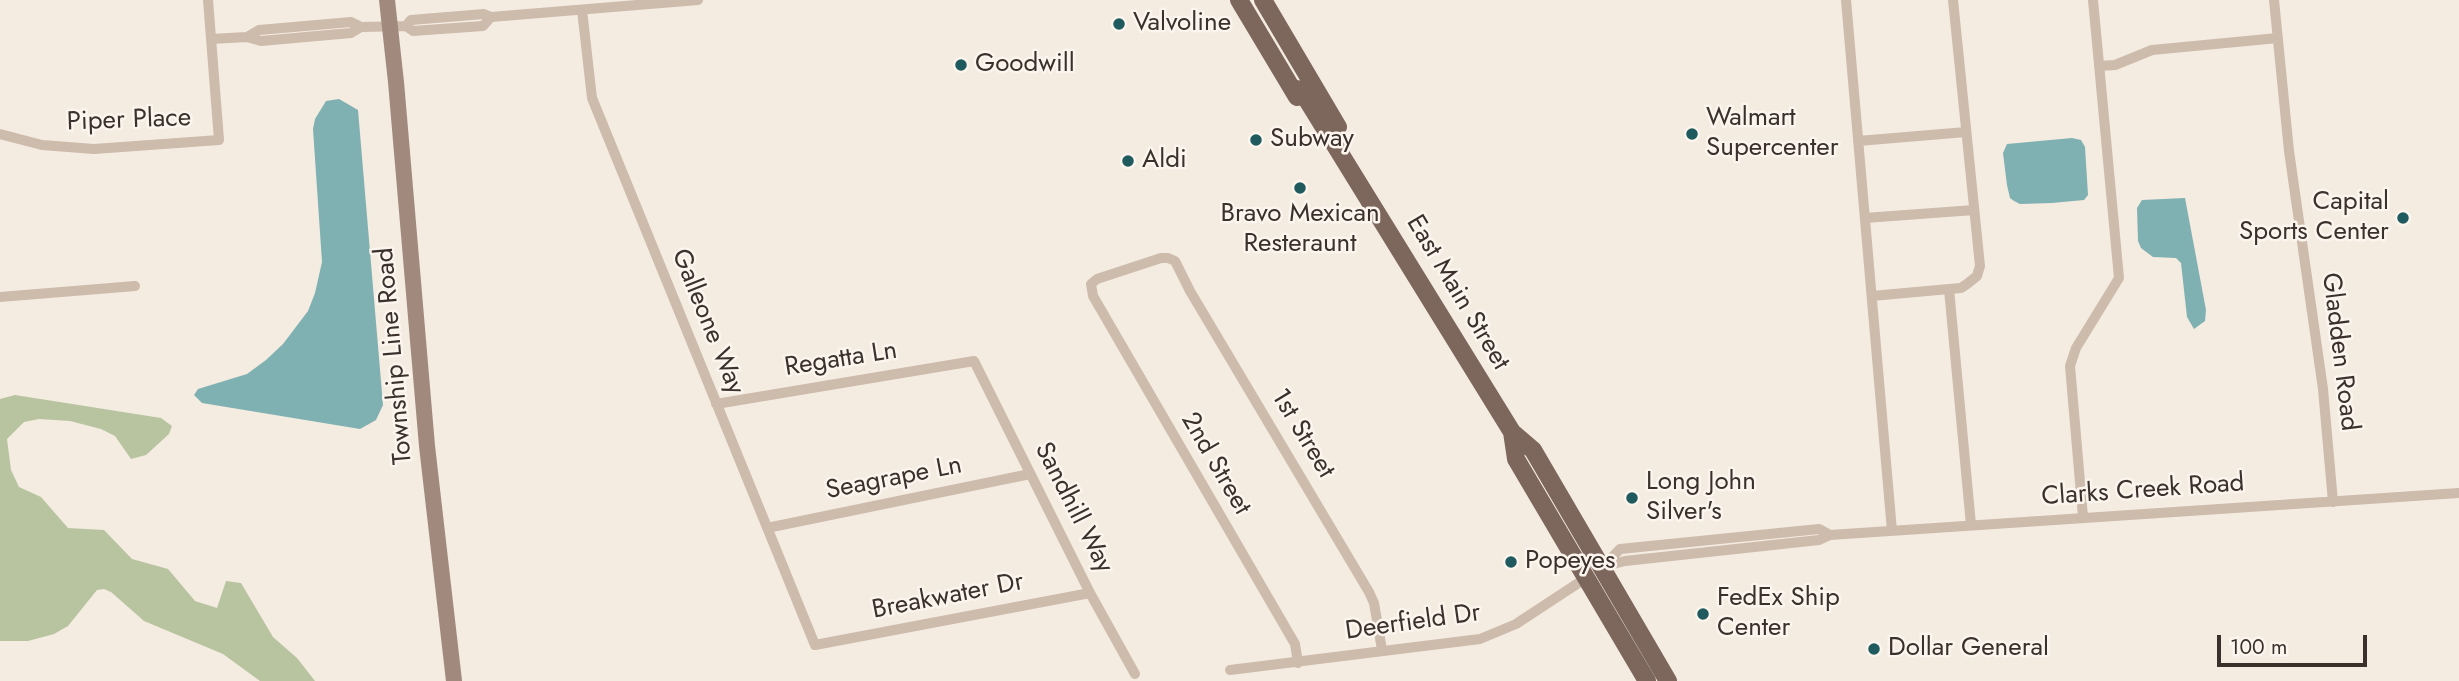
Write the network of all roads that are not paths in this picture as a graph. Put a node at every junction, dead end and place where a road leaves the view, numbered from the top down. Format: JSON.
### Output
{"nodes":[{"id":1,"x":208,"y":0,"type":"edge"},
{"id":2,"x":387,"y":0,"type":"edge"},
{"id":3,"x":698,"y":0,"type":"edge"},
{"id":4,"x":1239,"y":0,"type":"edge"},
{"id":5,"x":1262,"y":0,"type":"edge"},
{"id":6,"x":1846,"y":0,"type":"edge"},
{"id":7,"x":1953,"y":0,"type":"edge"},
{"id":8,"x":2093,"y":0,"type":"edge"},
{"id":9,"x":2274,"y":0,"type":"edge"},
{"id":10,"x":582,"y":10,"type":"junction"},
{"id":11,"x":398,"y":26,"type":"junction"},
{"id":12,"x":211,"y":38,"type":"junction"},
{"id":13,"x":2278,"y":38,"type":"junction"},
{"id":14,"x":2099,"y":66,"type":"junction"},
{"id":15,"x":1966,"y":132,"type":"junction"},
{"id":16,"x":0,"y":134,"type":"edge"},
{"id":17,"x":1858,"y":141,"type":"junction"},
{"id":18,"x":1358,"y":180,"type":"junction"},
{"id":19,"x":1974,"y":209,"type":"junction"},
{"id":20,"x":1865,"y":218,"type":"junction"},
{"id":21,"x":135,"y":286,"type":"dead end"},
{"id":22,"x":1091,"y":289,"type":"joint"},
{"id":23,"x":1949,"y":289,"type":"junction"},
{"id":24,"x":1872,"y":296,"type":"junction"},
{"id":25,"x":0,"y":297,"type":"edge"},
{"id":26,"x":974,"y":361,"type":"joint"},
{"id":27,"x":716,"y":404,"type":"junction"},
{"id":28,"x":1031,"y":474,"type":"junction"},
{"id":29,"x":2459,"y":493,"type":"edge"},
{"id":30,"x":2333,"y":502,"type":"junction"},
{"id":31,"x":2082,"y":517,"type":"junction"},
{"id":32,"x":1971,"y":525,"type":"junction"},
{"id":33,"x":767,"y":528,"type":"junction"},
{"id":34,"x":1892,"y":531,"type":"junction"},
{"id":35,"x":1595,"y":572,"type":"junction"},
{"id":36,"x":1090,"y":593,"type":"junction"},
{"id":37,"x":815,"y":645,"type":"joint"},
{"id":38,"x":1382,"y":650,"type":"junction"},
{"id":39,"x":1298,"y":663,"type":"junction"},
{"id":40,"x":1230,"y":670,"type":"dead end"},
{"id":41,"x":1135,"y":674,"type":"dead end"},
{"id":42,"x":454,"y":681,"type":"edge"},
{"id":43,"x":1647,"y":681,"type":"edge"},
{"id":44,"x":1668,"y":681,"type":"edge"}],
"edges":[{"from":1,"to":12,"type":"street"},
{"from":2,"to":11,"type":"street","name":"Township Line Road"},
{"from":3,"to":10,"type":"street"},
{"from":4,"to":18,"type":"main road"},
{"from":5,"to":18,"type":"main road","name":"East Main Street"},
{"from":6,"to":17,"type":"street"},
{"from":7,"to":15,"type":"street"},
{"from":8,"to":14,"type":"street"},
{"from":9,"to":13,"type":"street","name":"Gladden Road"},
{"from":10,"to":11,"type":"street"},
{"from":10,"to":27,"type":"street","name":"Galleone Way"},
{"from":11,"to":12,"type":"street"},
{"from":11,"to":42,"type":"street","name":"Township Line Road"},
{"from":12,"to":16,"type":"street","name":"Piper Place"},
{"from":13,"to":14,"type":"street"},
{"from":13,"to":30,"type":"street","name":"Gladden Road"},
{"from":14,"to":31,"type":"street"},
{"from":15,"to":17,"type":"street"},
{"from":15,"to":19,"type":"street"},
{"from":17,"to":20,"type":"street"},
{"from":18,"to":35,"type":"main road","name":"East Main Street"},
{"from":19,"to":20,"type":"street"},
{"from":19,"to":23,"type":"street"},
{"from":20,"to":24,"type":"street"},
{"from":21,"to":25,"type":"street"},
{"from":22,"to":38,"type":"street","name":"1st Street"},
{"from":22,"to":39,"type":"street","name":"2nd Street"},
{"from":23,"to":24,"type":"street"},
{"from":23,"to":32,"type":"street"},
{"from":24,"to":34,"type":"street"},
{"from":26,"to":27,"type":"street","name":"Regatta Ln"},
{"from":26,"to":28,"type":"street","name":"Sandhill Way"},
{"from":27,"to":33,"type":"street","name":"Galleone Way"},
{"from":28,"to":33,"type":"street","name":"Seagrape Ln"},
{"from":28,"to":36,"type":"street","name":"Sandhill Way"},
{"from":29,"to":30,"type":"street","name":"Clarks Creek Road"},
{"from":30,"to":31,"type":"street","name":"Clarks Creek Road"},
{"from":31,"to":32,"type":"street","name":"Clarks Creek Road"},
{"from":32,"to":34,"type":"street","name":"Clarks Creek Road"},
{"from":33,"to":37,"type":"street","name":"Galleone Way"},
{"from":34,"to":35,"type":"street","name":"Clarks Creek Road"},
{"from":35,"to":38,"type":"street","name":"Deerfield Dr"},
{"from":35,"to":43,"type":"main road","name":"East Main Street"},
{"from":35,"to":44,"type":"main road","name":"East Main Street"},
{"from":36,"to":37,"type":"street","name":"Breakwater Dr"},
{"from":36,"to":41,"type":"street","name":"Sandhill Way"},
{"from":38,"to":39,"type":"street","name":"Deerfield Dr"},
{"from":39,"to":40,"type":"street","name":"Deerfield Dr"}]}
